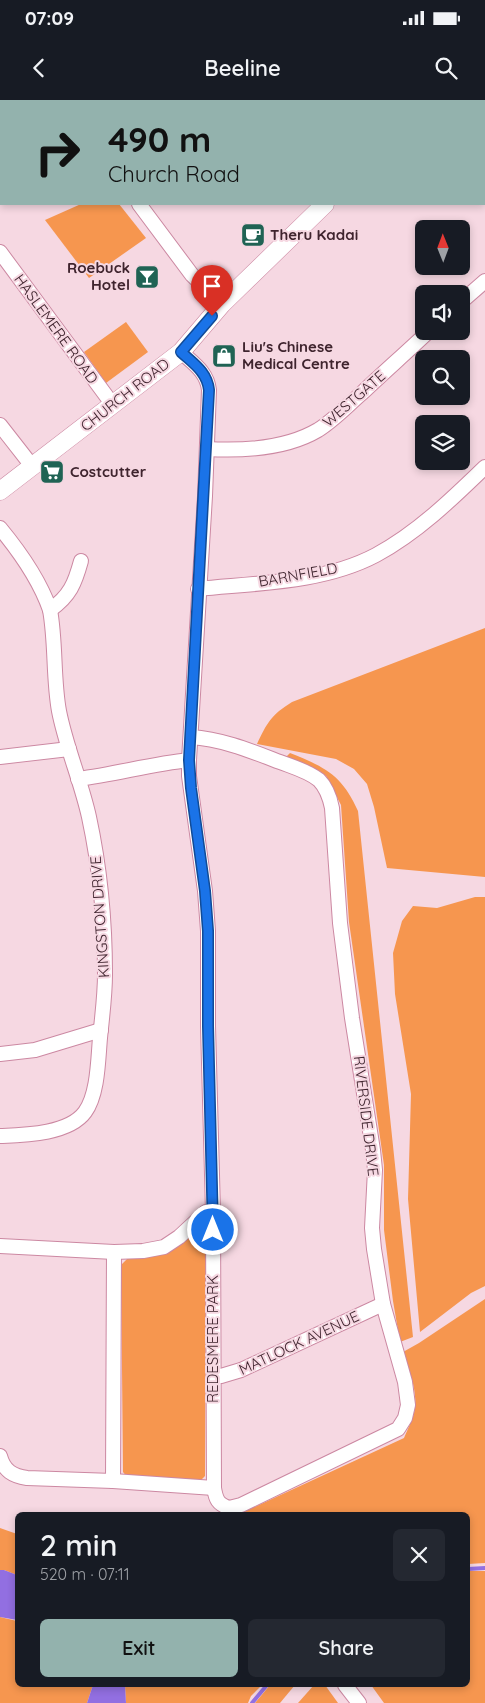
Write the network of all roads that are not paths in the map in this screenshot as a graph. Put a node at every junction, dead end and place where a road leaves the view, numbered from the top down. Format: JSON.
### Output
{"nodes":[{"id":1,"x":140,"y":205,"type":"edge"},
{"id":2,"x":324,"y":205,"type":"edge"},
{"id":3,"x":0,"y":252,"type":"edge"},
{"id":4,"x":485,"y":281,"type":"edge"},
{"id":5,"x":470,"y":294,"type":"edge"},
{"id":6,"x":222,"y":304,"type":"junction"},
{"id":7,"x":420,"y":340,"type":"edge"},
{"id":8,"x":181,"y":352,"type":"junction"},
{"id":9,"x":113,"y":406,"type":"junction"},
{"id":10,"x":0,"y":425,"type":"edge"},
{"id":11,"x":207,"y":449,"type":"junction"},
{"id":12,"x":32,"y":466,"type":"junction"},
{"id":13,"x":485,"y":467,"type":"edge"},
{"id":14,"x":0,"y":491,"type":"edge"},
{"id":15,"x":0,"y":528,"type":"edge"},
{"id":16,"x":81,"y":561,"type":"dead end"},
{"id":17,"x":198,"y":589,"type":"junction"},
{"id":18,"x":50,"y":610,"type":"junction"},
{"id":19,"x":191,"y":737,"type":"junction"},
{"id":20,"x":69,"y":750,"type":"junction"},
{"id":21,"x":0,"y":757,"type":"edge"},
{"id":22,"x":189,"y":760,"type":"junction"},
{"id":23,"x":78,"y":779,"type":"junction"},
{"id":24,"x":101,"y":1030,"type":"junction"},
{"id":25,"x":0,"y":1054,"type":"edge"},
{"id":26,"x":0,"y":1136,"type":"edge"},
{"id":27,"x":213,"y":1212,"type":"junction"},
{"id":28,"x":0,"y":1246,"type":"edge"},
{"id":29,"x":114,"y":1252,"type":"junction"},
{"id":30,"x":383,"y":1304,"type":"junction"},
{"id":31,"x":214,"y":1376,"type":"junction"},
{"id":32,"x":0,"y":1456,"type":"edge"},
{"id":33,"x":113,"y":1481,"type":"junction"},
{"id":34,"x":214,"y":1488,"type":"junction"},
{"id":35,"x":229,"y":1511,"type":"edge"},
{"id":36,"x":347,"y":1687,"type":"edge"},
{"id":37,"x":359,"y":1703,"type":"edge"}],
"edges":[{"from":1,"to":6,"type":"street"},
{"from":2,"to":6,"type":"main road","name":"CHURCH ROAD"},
{"from":3,"to":9,"type":"street","name":"HASLEMERE ROAD"},
{"from":4,"to":5,"type":"street"},
{"from":6,"to":8,"type":"main road","name":"CHURCH ROAD"},
{"from":7,"to":11,"type":"street","name":"WESTGATE"},
{"from":8,"to":9,"type":"main road","name":"CHURCH ROAD"},
{"from":8,"to":11,"type":"street","name":"REDESMERE PARK"},
{"from":9,"to":12,"type":"main road","name":"CHURCH ROAD"},
{"from":10,"to":12,"type":"street"},
{"from":11,"to":17,"type":"street","name":"REDESMERE PARK"},
{"from":12,"to":14,"type":"main road","name":"CHURCH ROAD"},
{"from":13,"to":17,"type":"street","name":"BARNFIELD"},
{"from":15,"to":18,"type":"street","name":"KINGSTON DRIVE"},
{"from":16,"to":18,"type":"street"},
{"from":17,"to":19,"type":"street","name":"REDESMERE PARK"},
{"from":18,"to":20,"type":"street","name":"KINGSTON DRIVE"},
{"from":19,"to":22,"type":"street","name":"REDESMERE PARK"},
{"from":19,"to":30,"type":"street","name":"RIVERSIDE DRIVE"},
{"from":20,"to":21,"type":"street"},
{"from":20,"to":23,"type":"street","name":"KINGSTON DRIVE"},
{"from":22,"to":23,"type":"street"},
{"from":22,"to":27,"type":"street","name":"REDESMERE PARK"},
{"from":23,"to":24,"type":"street","name":"KINGSTON DRIVE"},
{"from":24,"to":25,"type":"street"},
{"from":24,"to":26,"type":"street","name":"KINGSTON DRIVE"},
{"from":27,"to":29,"type":"street"},
{"from":27,"to":31,"type":"street","name":"REDESMERE PARK"},
{"from":28,"to":29,"type":"street"},
{"from":29,"to":33,"type":"street"},
{"from":30,"to":31,"type":"street","name":"MATLOCK AVENUE"},
{"from":30,"to":35,"type":"street","name":"RIVERSIDE DRIVE"},
{"from":31,"to":34,"type":"street","name":"REDESMERE PARK"},
{"from":32,"to":33,"type":"street"},
{"from":33,"to":34,"type":"street"},
{"from":34,"to":35,"type":"street"},
{"from":36,"to":37,"type":"street"}]}
